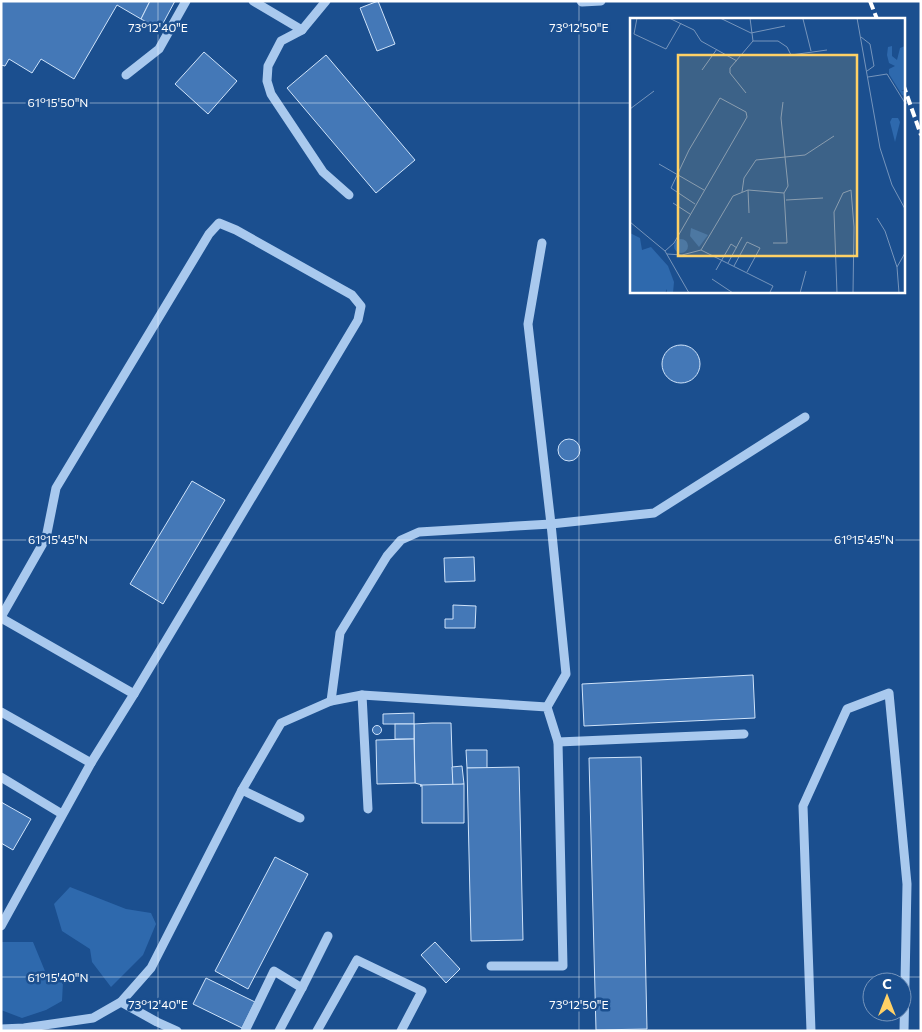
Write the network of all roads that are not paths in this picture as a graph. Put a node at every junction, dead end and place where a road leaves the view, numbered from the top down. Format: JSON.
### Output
{"nodes":[{"id":1,"x":186,"y":1,"type":"edge"},
{"id":2,"x":253,"y":1,"type":"edge"},
{"id":3,"x":326,"y":1,"type":"edge"},
{"id":4,"x":582,"y":1,"type":"edge"},
{"id":5,"x":601,"y":1,"type":"edge"},
{"id":6,"x":302,"y":30,"type":"junction"},
{"id":7,"x":126,"y":75,"type":"dead end"},
{"id":8,"x":349,"y":195,"type":"dead end"},
{"id":9,"x":542,"y":243,"type":"dead end"},
{"id":10,"x":805,"y":417,"type":"dead end"},
{"id":11,"x":551,"y":524,"type":"junction"},
{"id":12,"x":1,"y":618,"type":"edge"},
{"id":13,"x":134,"y":694,"type":"junction"},
{"id":14,"x":362,"y":696,"type":"junction"},
{"id":15,"x":331,"y":701,"type":"junction"},
{"id":16,"x":547,"y":706,"type":"junction"},
{"id":17,"x":1,"y":712,"type":"edge"},
{"id":18,"x":744,"y":734,"type":"dead end"},
{"id":19,"x":558,"y":742,"type":"junction"},
{"id":20,"x":91,"y":763,"type":"junction"},
{"id":21,"x":1,"y":777,"type":"edge"},
{"id":22,"x":242,"y":790,"type":"junction"},
{"id":23,"x":368,"y":809,"type":"dead end"},
{"id":24,"x":62,"y":814,"type":"junction"},
{"id":25,"x":300,"y":818,"type":"dead end"},
{"id":26,"x":1,"y":926,"type":"edge"},
{"id":27,"x":328,"y":936,"type":"dead end"},
{"id":28,"x":491,"y":966,"type":"dead end"},
{"id":29,"x":302,"y":988,"type":"junction"},
{"id":30,"x":121,"y":1002,"type":"junction"},
{"id":31,"x":1,"y":1028,"type":"edge"},
{"id":32,"x":177,"y":1031,"type":"edge"},
{"id":33,"x":245,"y":1031,"type":"edge"},
{"id":34,"x":279,"y":1031,"type":"edge"},
{"id":35,"x":317,"y":1031,"type":"edge"},
{"id":36,"x":401,"y":1031,"type":"edge"},
{"id":37,"x":811,"y":1031,"type":"edge"},
{"id":38,"x":904,"y":1031,"type":"edge"}],
"edges":[{"from":1,"to":7,"type":"lane"},
{"from":2,"to":6,"type":"lane"},
{"from":3,"to":6,"type":"lane"},
{"from":4,"to":5,"type":"lane"},
{"from":6,"to":8,"type":"lane"},
{"from":9,"to":11,"type":"lane"},
{"from":10,"to":11,"type":"lane"},
{"from":11,"to":15,"type":"lane"},
{"from":11,"to":16,"type":"lane"},
{"from":12,"to":13,"type":"lane"},
{"from":12,"to":13,"type":"lane"},
{"from":13,"to":20,"type":"lane"},
{"from":14,"to":15,"type":"lane"},
{"from":14,"to":16,"type":"lane"},
{"from":14,"to":23,"type":"lane"},
{"from":15,"to":22,"type":"lane"},
{"from":16,"to":19,"type":"lane"},
{"from":17,"to":20,"type":"lane"},
{"from":18,"to":19,"type":"lane"},
{"from":19,"to":28,"type":"lane"},
{"from":20,"to":24,"type":"lane"},
{"from":21,"to":24,"type":"lane"},
{"from":22,"to":25,"type":"lane"},
{"from":22,"to":30,"type":"lane"},
{"from":24,"to":26,"type":"lane"},
{"from":27,"to":29,"type":"lane"},
{"from":29,"to":33,"type":"lane"},
{"from":29,"to":34,"type":"lane"},
{"from":30,"to":31,"type":"lane"},
{"from":30,"to":32,"type":"lane"},
{"from":35,"to":36,"type":"lane"},
{"from":37,"to":38,"type":"lane"}]}
